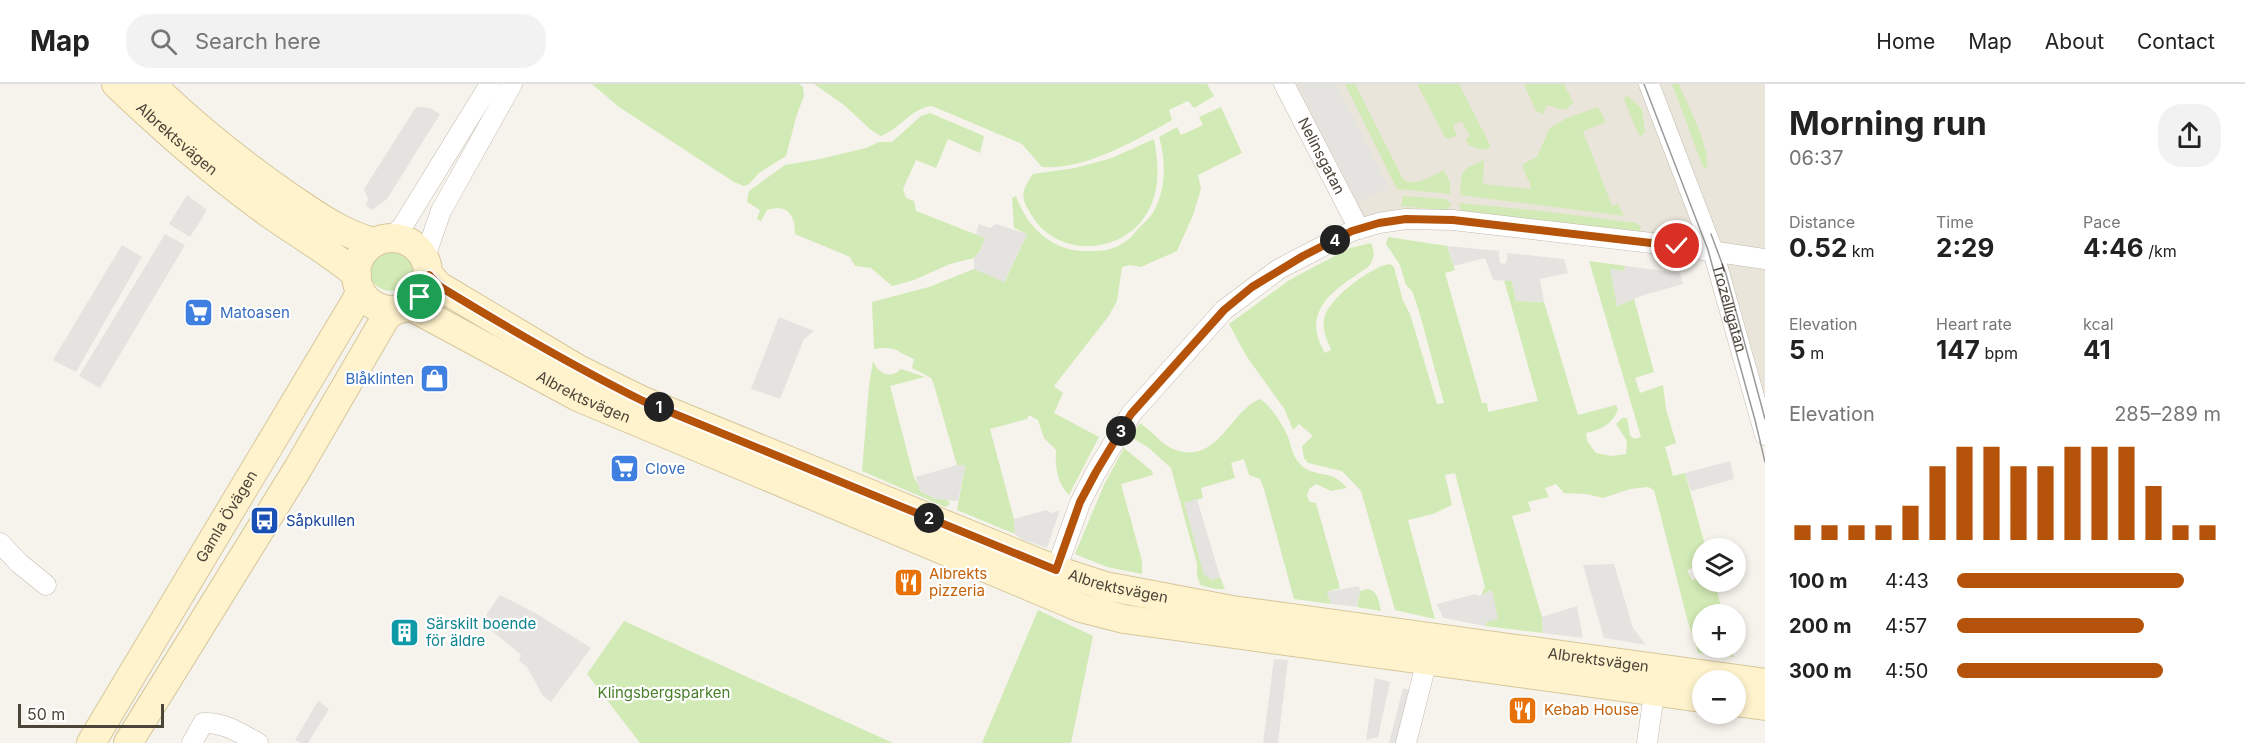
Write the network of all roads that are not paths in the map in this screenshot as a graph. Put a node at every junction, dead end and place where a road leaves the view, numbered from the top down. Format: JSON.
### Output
{"nodes":[{"id":1,"x":116,"y":84,"type":"edge"},
{"id":2,"x":151,"y":84,"type":"edge"},
{"id":3,"x":490,"y":84,"type":"edge"},
{"id":4,"x":512,"y":84,"type":"edge"},
{"id":5,"x":1284,"y":84,"type":"edge"},
{"id":6,"x":1649,"y":84,"type":"edge"},
{"id":7,"x":1359,"y":229,"type":"junction"},
{"id":8,"x":382,"y":240,"type":"junction"},
{"id":9,"x":1713,"y":251,"type":"junction"},
{"id":10,"x":1765,"y":259,"type":"edge"},
{"id":11,"x":427,"y":266,"type":"junction"},
{"id":12,"x":358,"y":282,"type":"junction"},
{"id":13,"x":403,"y":308,"type":"junction"},
{"id":14,"x":1765,"y":435,"type":"edge"},
{"id":15,"x":0,"y":543,"type":"edge"},
{"id":16,"x":1052,"y":582,"type":"junction"},
{"id":17,"x":46,"y":585,"type":"dead end"},
{"id":18,"x":1430,"y":648,"type":"junction"},
{"id":19,"x":1656,"y":679,"type":"junction"},
{"id":20,"x":1765,"y":683,"type":"edge"},
{"id":21,"x":1692,"y":694,"type":"edge"},
{"id":22,"x":1746,"y":703,"type":"edge"},
{"id":23,"x":1765,"y":706,"type":"edge"},
{"id":24,"x":91,"y":743,"type":"edge"},
{"id":25,"x":128,"y":743,"type":"edge"},
{"id":26,"x":192,"y":743,"type":"edge"},
{"id":27,"x":258,"y":743,"type":"edge"},
{"id":28,"x":1406,"y":743,"type":"edge"},
{"id":29,"x":1647,"y":743,"type":"edge"}],
"edges":[{"from":1,"to":12,"type":"main road","name":"Albrektsvägen"},
{"from":2,"to":8,"type":"main road","name":"Albrektsvägen"},
{"from":3,"to":8,"type":"street"},
{"from":4,"to":11,"type":"street"},
{"from":5,"to":7,"type":"street","name":"Nelinsgatan"},
{"from":6,"to":9,"type":"street","name":"Trozelligatan"},
{"from":7,"to":9,"type":"street"},
{"from":7,"to":16,"type":"street"},
{"from":8,"to":11,"type":"main road"},
{"from":8,"to":12,"type":"main road"},
{"from":9,"to":10,"type":"street"},
{"from":9,"to":14,"type":"street","name":"Trozelligatan"},
{"from":11,"to":13,"type":"main road"},
{"from":11,"to":16,"type":"main road","name":"Albrektsvägen"},
{"from":12,"to":13,"type":"main road"},
{"from":12,"to":24,"type":"main road","name":"Gamla Övägen"},
{"from":13,"to":16,"type":"main road","name":"Albrektsvägen"},
{"from":13,"to":25,"type":"main road"},
{"from":15,"to":17,"type":"street"},
{"from":16,"to":18,"type":"main road","name":"Albrektsvägen"},
{"from":18,"to":19,"type":"main road","name":"Albrektsvägen"},
{"from":18,"to":28,"type":"street"},
{"from":19,"to":20,"type":"main road","name":"Albrektsvägen"},
{"from":19,"to":21,"type":"main road","name":"Albrektsvägen"},
{"from":19,"to":29,"type":"street"},
{"from":22,"to":23,"type":"main road"},
{"from":26,"to":27,"type":"street"}]}
